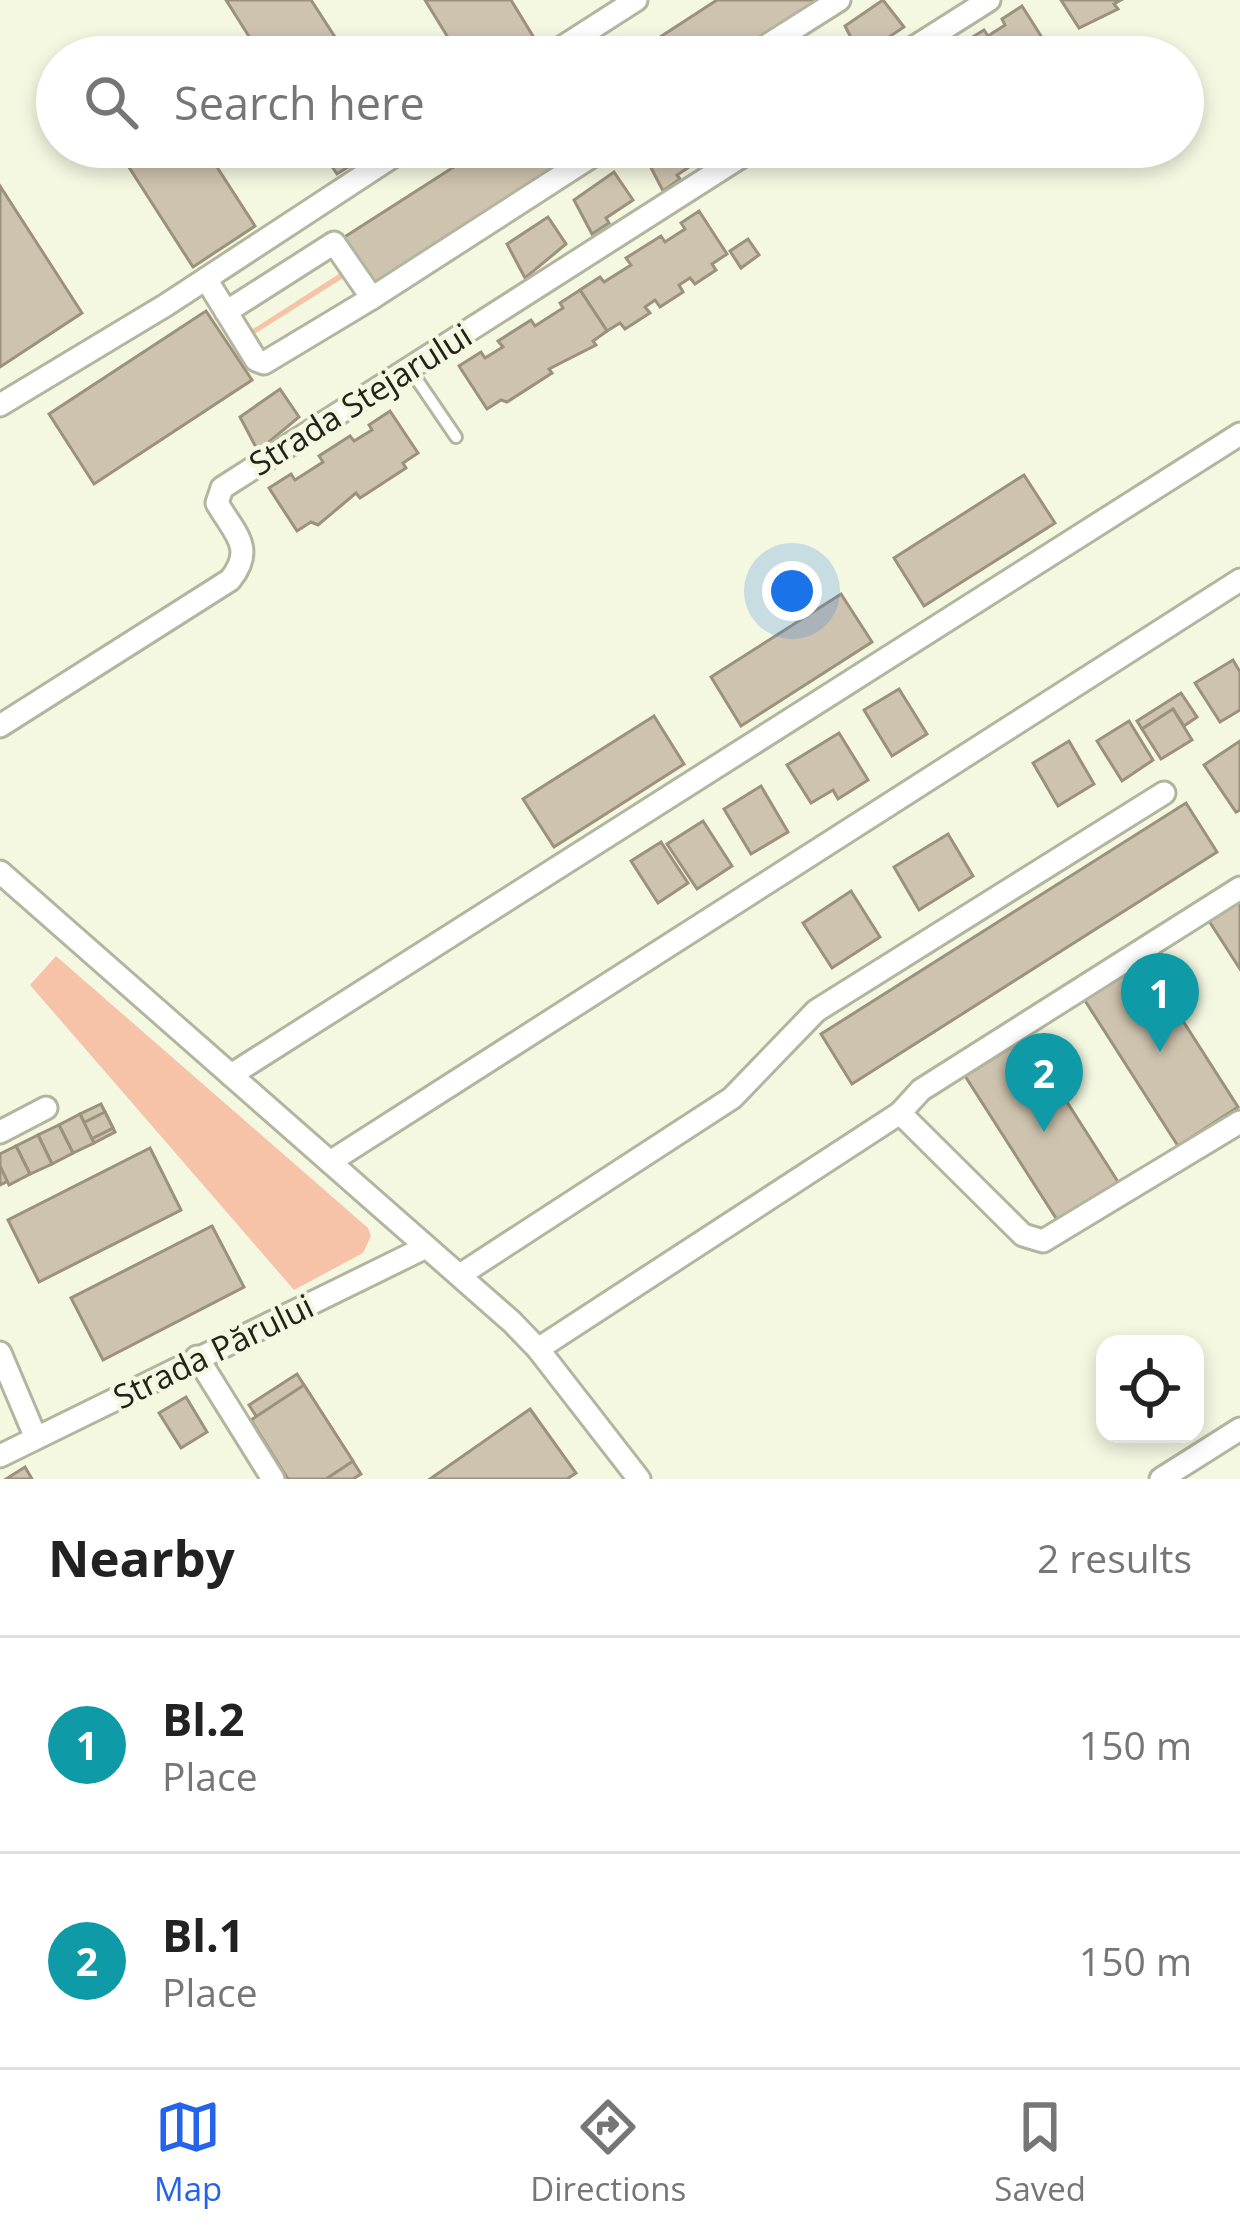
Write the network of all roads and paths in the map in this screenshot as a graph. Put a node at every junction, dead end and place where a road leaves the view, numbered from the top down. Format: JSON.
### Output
{"nodes":[{"id":1,"x":636,"y":0,"type":"edge"},
{"id":2,"x":839,"y":0,"type":"edge"},
{"id":3,"x":989,"y":0,"type":"edge"},
{"id":4,"x":585,"y":36,"type":"edge"},
{"id":5,"x":782,"y":36,"type":"edge"},
{"id":6,"x":932,"y":36,"type":"edge"},
{"id":7,"x":375,"y":168,"type":"edge"},
{"id":8,"x":573,"y":168,"type":"edge"},
{"id":9,"x":723,"y":168,"type":"edge"},
{"id":10,"x":206,"y":279,"type":"junction"},
{"id":11,"x":372,"y":298,"type":"junction"},
{"id":12,"x":226,"y":312,"type":"junction"},
{"id":13,"x":410,"y":368,"type":"junction"},
{"id":14,"x":0,"y":406,"type":"edge"},
{"id":15,"x":1240,"y":434,"type":"edge"},
{"id":16,"x":456,"y":437,"type":"dead end"},
{"id":17,"x":1240,"y":580,"type":"edge"},
{"id":18,"x":0,"y":726,"type":"edge"},
{"id":19,"x":1164,"y":793,"type":"dead end"},
{"id":20,"x":0,"y":872,"type":"edge"},
{"id":21,"x":1240,"y":887,"type":"edge"},
{"id":22,"x":231,"y":1075,"type":"junction"},
{"id":23,"x":46,"y":1108,"type":"dead end"},
{"id":24,"x":900,"y":1113,"type":"junction"},
{"id":25,"x":1240,"y":1122,"type":"edge"},
{"id":26,"x":0,"y":1132,"type":"edge"},
{"id":27,"x":330,"y":1162,"type":"junction"},
{"id":28,"x":426,"y":1247,"type":"junction"},
{"id":29,"x":460,"y":1275,"type":"junction"},
{"id":30,"x":538,"y":1349,"type":"junction"},
{"id":31,"x":0,"y":1353,"type":"edge"},
{"id":32,"x":197,"y":1358,"type":"junction"},
{"id":33,"x":1240,"y":1429,"type":"edge"},
{"id":34,"x":36,"y":1438,"type":"junction"},
{"id":35,"x":0,"y":1456,"type":"edge"},
{"id":36,"x":634,"y":1477,"type":"edge"},
{"id":37,"x":274,"y":1479,"type":"edge"},
{"id":38,"x":1161,"y":1479,"type":"edge"}],
"edges":[{"from":1,"to":4,"type":"street"},
{"from":2,"to":5,"type":"street"},
{"from":3,"to":6,"type":"street"},
{"from":7,"to":10,"type":"street"},
{"from":8,"to":11,"type":"street"},
{"from":9,"to":13,"type":"street","name":"Strada Stejarului"},
{"from":10,"to":12,"type":"street"},
{"from":10,"to":14,"type":"street"},
{"from":11,"to":12,"type":"street"},
{"from":11,"to":12,"type":"street"},
{"from":13,"to":16,"type":"lane"},
{"from":13,"to":18,"type":"street","name":"Strada Stejarului"},
{"from":15,"to":22,"type":"street"},
{"from":17,"to":27,"type":"street"},
{"from":19,"to":29,"type":"street"},
{"from":20,"to":22,"type":"street"},
{"from":21,"to":24,"type":"street"},
{"from":22,"to":27,"type":"street"},
{"from":23,"to":26,"type":"street"},
{"from":24,"to":25,"type":"street"},
{"from":24,"to":30,"type":"street"},
{"from":27,"to":28,"type":"street"},
{"from":28,"to":29,"type":"street"},
{"from":28,"to":32,"type":"street","name":"Strada Părului"},
{"from":29,"to":30,"type":"street"},
{"from":30,"to":36,"type":"street"},
{"from":31,"to":34,"type":"street"},
{"from":32,"to":34,"type":"street","name":"Strada Părului"},
{"from":32,"to":37,"type":"street"},
{"from":33,"to":38,"type":"street"},
{"from":34,"to":35,"type":"street","name":"Strada Părului"}]}
